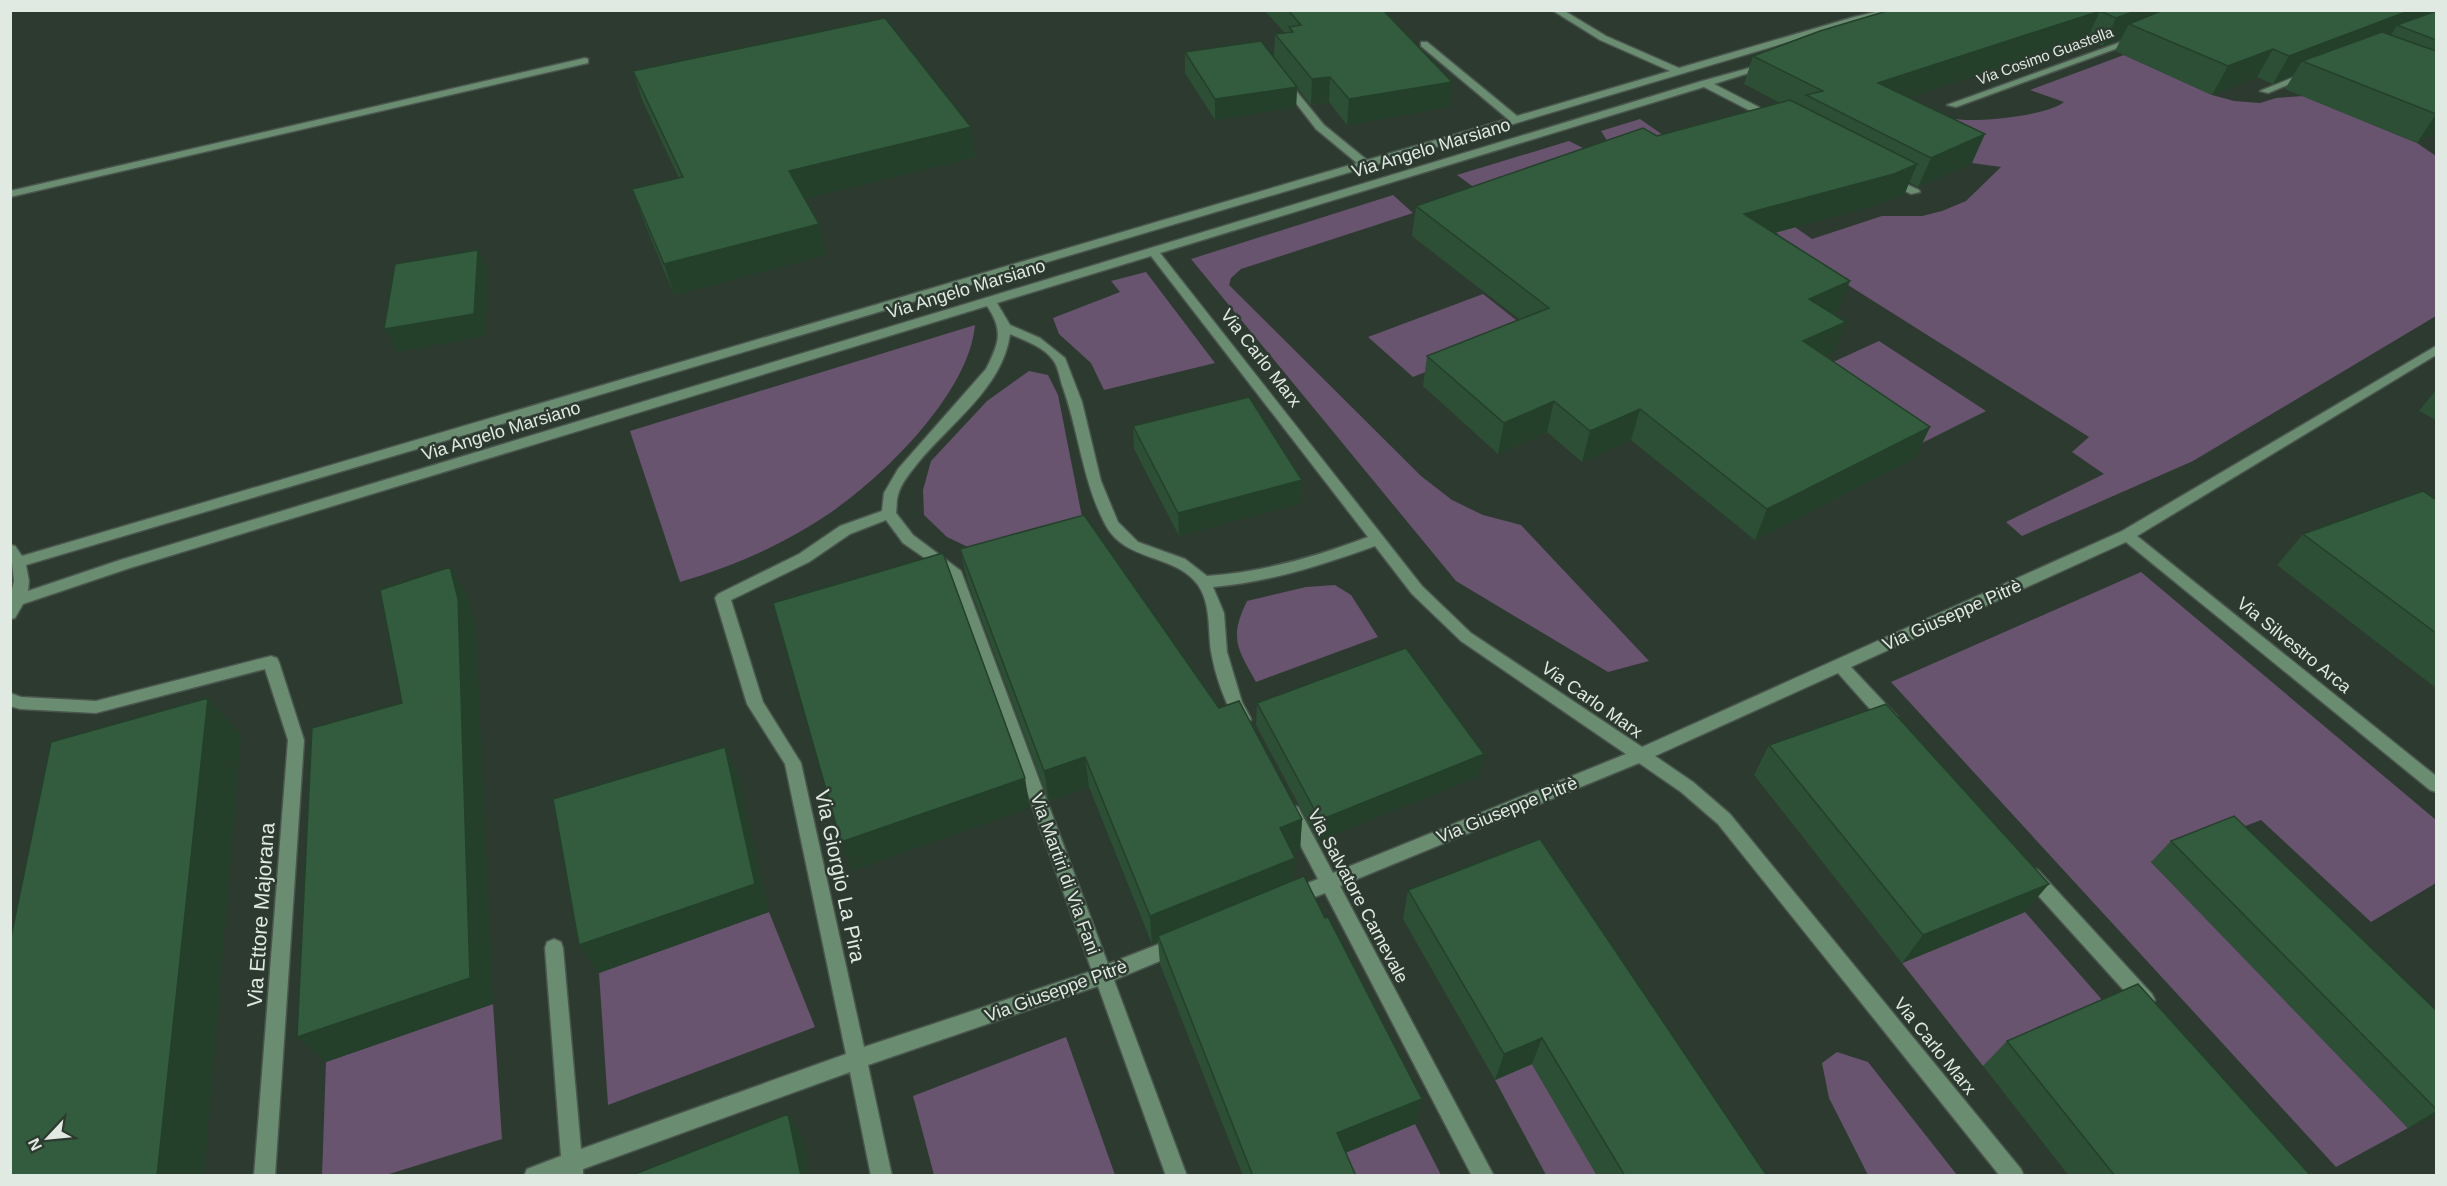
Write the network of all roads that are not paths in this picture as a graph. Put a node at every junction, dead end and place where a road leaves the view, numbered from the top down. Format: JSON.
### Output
{"nodes":[{"id":1,"x":1556,"y":10,"type":"edge"},
{"id":2,"x":1899,"y":10,"type":"edge"},
{"id":3,"x":1913,"y":15,"type":"edge"},
{"id":4,"x":1884,"y":27,"type":"edge"},
{"id":5,"x":2151,"y":34,"type":"edge"},
{"id":6,"x":1424,"y":44,"type":"dead end"},
{"id":7,"x":1784,"y":59,"type":"edge"},
{"id":8,"x":585,"y":61,"type":"dead end"},
{"id":9,"x":2321,"y":70,"type":"edge"},
{"id":10,"x":1679,"y":72,"type":"junction"},
{"id":11,"x":1280,"y":76,"type":"edge"},
{"id":12,"x":1705,"y":83,"type":"junction"},
{"id":13,"x":2265,"y":91,"type":"edge"},
{"id":14,"x":1952,"y":105,"type":"dead end"},
{"id":15,"x":1517,"y":121,"type":"junction"},
{"id":16,"x":1789,"y":127,"type":"edge"},
{"id":17,"x":1367,"y":166,"type":"junction"},
{"id":18,"x":1883,"y":176,"type":"edge"},
{"id":19,"x":1915,"y":192,"type":"dead end"},
{"id":20,"x":10,"y":194,"type":"edge"},
{"id":21,"x":1153,"y":251,"type":"junction"},
{"id":22,"x":990,"y":301,"type":"junction"},
{"id":23,"x":1005,"y":327,"type":"junction"},
{"id":24,"x":2436,"y":350,"type":"edge"},
{"id":25,"x":889,"y":514,"type":"junction"},
{"id":26,"x":2127,"y":535,"type":"junction"},
{"id":27,"x":1378,"y":539,"type":"junction"},
{"id":28,"x":10,"y":550,"type":"edge"},
{"id":29,"x":20,"y":562,"type":"junction"},
{"id":30,"x":1204,"y":582,"type":"junction"},
{"id":31,"x":14,"y":607,"type":"edge"},
{"id":32,"x":1840,"y":665,"type":"junction"},
{"id":33,"x":10,"y":699,"type":"edge"},
{"id":34,"x":1251,"y":734,"type":"edge"},
{"id":35,"x":1905,"y":736,"type":"edge"},
{"id":36,"x":1639,"y":756,"type":"junction"},
{"id":37,"x":2436,"y":785,"type":"edge"},
{"id":38,"x":1284,"y":798,"type":"edge"},
{"id":39,"x":2017,"y":859,"type":"edge"},
{"id":40,"x":1329,"y":882,"type":"junction"},
{"id":41,"x":1275,"y":905,"type":"edge"},
{"id":42,"x":1199,"y":936,"type":"edge"},
{"id":43,"x":554,"y":948,"type":"dead end"},
{"id":44,"x":1102,"y":976,"type":"junction"},
{"id":45,"x":2161,"y":1017,"type":"edge"},
{"id":46,"x":855,"y":1060,"type":"junction"},
{"id":47,"x":572,"y":1168,"type":"edge"},
{"id":48,"x":264,"y":1176,"type":"edge"},
{"id":49,"x":534,"y":1176,"type":"edge"},
{"id":50,"x":882,"y":1176,"type":"edge"},
{"id":51,"x":1177,"y":1176,"type":"edge"},
{"id":52,"x":1484,"y":1176,"type":"edge"},
{"id":53,"x":2014,"y":1176,"type":"edge"}],
"edges":[{"from":1,"to":10,"type":"street"},
{"from":2,"to":10,"type":"street","name":"Via Angelo Marsiano"},
{"from":3,"to":4,"type":"street"},
{"from":5,"to":14,"type":"street","name":"Via Cosimo Guastella"},
{"from":6,"to":15,"type":"street"},
{"from":7,"to":12,"type":"street","name":"Via Angelo Marsiano"},
{"from":8,"to":20,"type":"street"},
{"from":9,"to":13,"type":"street"},
{"from":10,"to":15,"type":"street","name":"Via Angelo Marsiano"},
{"from":11,"to":17,"type":"street"},
{"from":12,"to":16,"type":"street"},
{"from":12,"to":21,"type":"street","name":"Via Angelo Marsiano"},
{"from":15,"to":17,"type":"street","name":"Via Angelo Marsiano"},
{"from":17,"to":29,"type":"street","name":"Via Angelo Marsiano"},
{"from":18,"to":19,"type":"street"},
{"from":21,"to":22,"type":"street","name":"Via Angelo Marsiano"},
{"from":21,"to":27,"type":"street","name":"Via Carlo Marx"},
{"from":22,"to":23,"type":"street"},
{"from":22,"to":31,"type":"street","name":"Via Angelo Marsiano"},
{"from":23,"to":25,"type":"street"},
{"from":23,"to":30,"type":"street"},
{"from":24,"to":26,"type":"street","name":"Via Giuseppe Pitrè"},
{"from":25,"to":44,"type":"street","name":"Via Martiri di Via Fani"},
{"from":25,"to":46,"type":"street","name":"Via Giorgio La Pira"},
{"from":26,"to":32,"type":"street","name":"Via Giuseppe Pitrè"},
{"from":26,"to":37,"type":"street","name":"Via Silvestro Arca"},
{"from":27,"to":30,"type":"street"},
{"from":27,"to":36,"type":"street","name":"Via Carlo Marx"},
{"from":28,"to":29,"type":"street"},
{"from":29,"to":31,"type":"street"},
{"from":30,"to":34,"type":"street"},
{"from":32,"to":35,"type":"street"},
{"from":32,"to":36,"type":"street","name":"Via Giuseppe Pitrè"},
{"from":33,"to":48,"type":"street","name":"Via Ettore Majorana"},
{"from":36,"to":40,"type":"street","name":"Via Giuseppe Pitrè"},
{"from":36,"to":53,"type":"street","name":"Via Carlo Marx"},
{"from":38,"to":40,"type":"street","name":"Via Salvatore Carnevale"},
{"from":39,"to":45,"type":"street"},
{"from":40,"to":41,"type":"street","name":"Via Giuseppe Pitrè"},
{"from":40,"to":52,"type":"street","name":"Via Salvatore Carnevale"},
{"from":42,"to":44,"type":"street","name":"Via Giuseppe Pitrè"},
{"from":43,"to":47,"type":"street"},
{"from":44,"to":46,"type":"street","name":"Via Giuseppe Pitrè"},
{"from":44,"to":51,"type":"street","name":"Via Martiri di Via Fani"},
{"from":46,"to":47,"type":"street","name":"Via Giuseppe Pitrè"},
{"from":46,"to":50,"type":"street","name":"Via Giorgio La Pira"},
{"from":47,"to":49,"type":"street","name":"Via Giuseppe Pitrè"}]}
